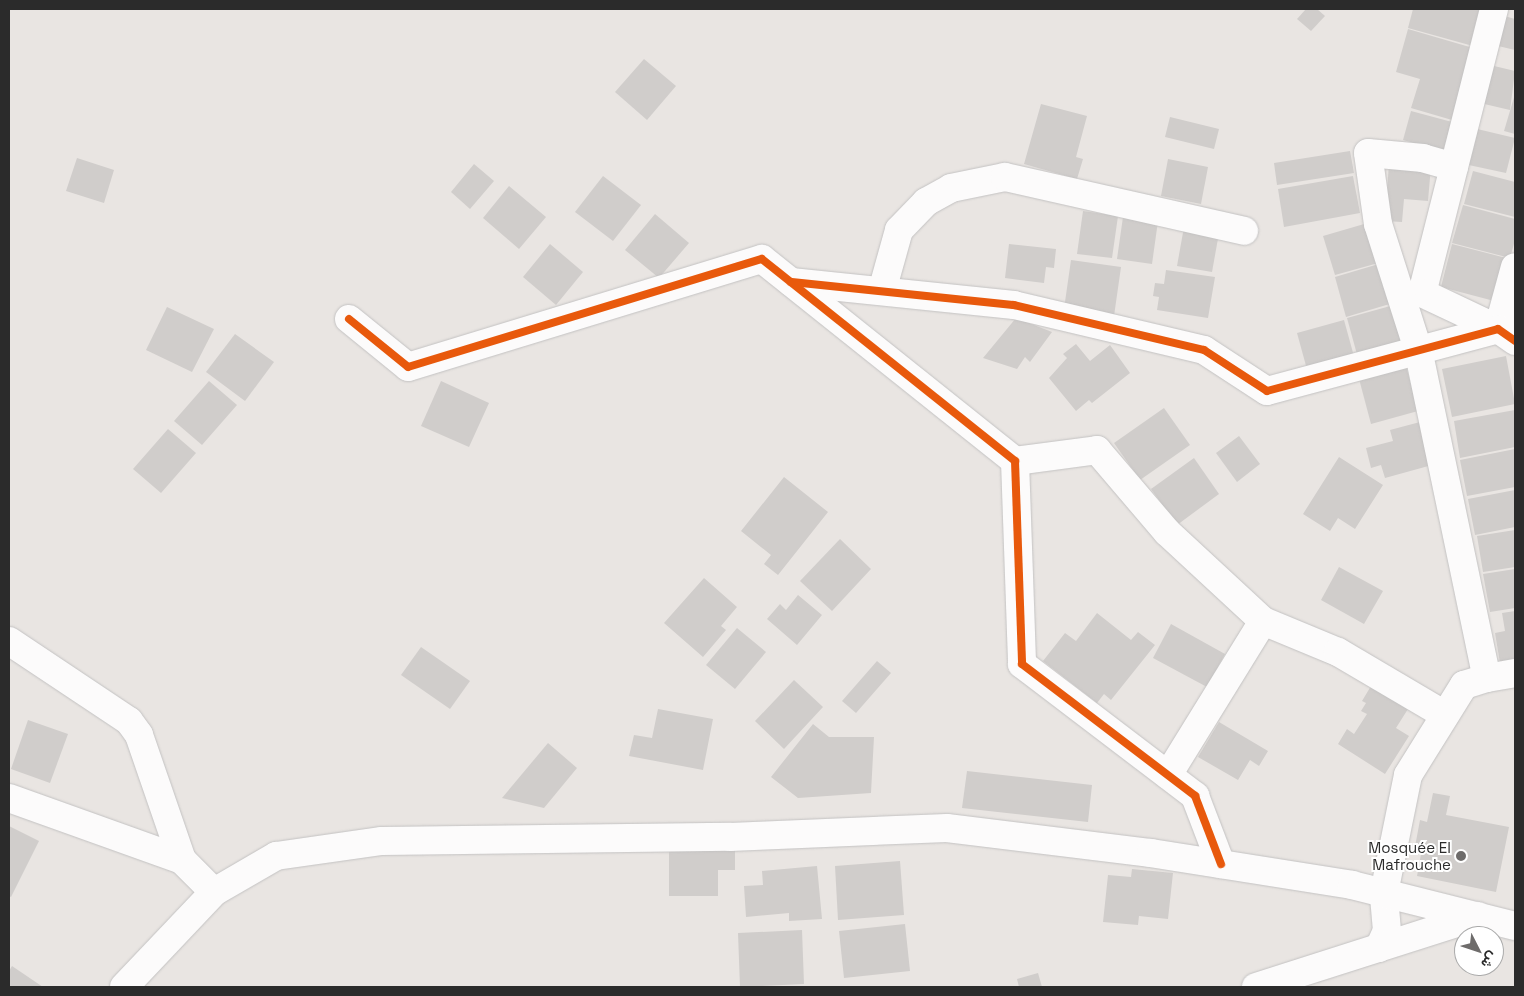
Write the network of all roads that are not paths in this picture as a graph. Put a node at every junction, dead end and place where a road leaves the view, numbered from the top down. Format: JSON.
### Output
{"nodes":[{"id":1,"x":1494,"y":9,"type":"edge"},
{"id":2,"x":1454,"y":167,"type":"junction"},
{"id":3,"x":1244,"y":231,"type":"dead end"},
{"id":4,"x":1515,"y":267,"type":"edge"},
{"id":5,"x":1395,"y":278,"type":"junction"},
{"id":6,"x":791,"y":282,"type":"junction"},
{"id":7,"x":882,"y":291,"type":"junction"},
{"id":8,"x":1422,"y":293,"type":"junction"},
{"id":9,"x":349,"y":319,"type":"dead end"},
{"id":10,"x":1507,"y":335,"type":"edge"},
{"id":11,"x":1418,"y":349,"type":"junction"},
{"id":12,"x":1015,"y":461,"type":"junction"},
{"id":13,"x":1263,"y":621,"type":"junction"},
{"id":14,"x":9,"y":641,"type":"edge"},
{"id":15,"x":1515,"y":673,"type":"edge"},
{"id":16,"x":1487,"y":678,"type":"junction"},
{"id":17,"x":1445,"y":715,"type":"junction"},
{"id":18,"x":1168,"y":775,"type":"junction"},
{"id":19,"x":9,"y":798,"type":"edge"},
{"id":20,"x":182,"y":860,"type":"junction"},
{"id":21,"x":1221,"y":864,"type":"junction"},
{"id":22,"x":214,"y":892,"type":"junction"},
{"id":23,"x":1384,"y":892,"type":"junction"},
{"id":24,"x":1478,"y":916,"type":"junction"},
{"id":25,"x":1515,"y":926,"type":"edge"},
{"id":26,"x":1379,"y":948,"type":"junction"},
{"id":27,"x":124,"y":987,"type":"edge"},
{"id":28,"x":1256,"y":987,"type":"edge"}],
"edges":[{"from":1,"to":2,"type":"street"},
{"from":2,"to":5,"type":"street"},
{"from":2,"to":8,"type":"street"},
{"from":3,"to":7,"type":"street"},
{"from":4,"to":10,"type":"street"},
{"from":5,"to":8,"type":"street"},
{"from":5,"to":11,"type":"street"},
{"from":6,"to":7,"type":"street"},
{"from":6,"to":9,"type":"street"},
{"from":6,"to":12,"type":"street"},
{"from":7,"to":11,"type":"street"},
{"from":8,"to":10,"type":"street"},
{"from":10,"to":11,"type":"street"},
{"from":11,"to":16,"type":"street"},
{"from":12,"to":13,"type":"street"},
{"from":12,"to":18,"type":"street"},
{"from":13,"to":17,"type":"street"},
{"from":13,"to":18,"type":"street"},
{"from":14,"to":20,"type":"street"},
{"from":15,"to":16,"type":"street"},
{"from":16,"to":17,"type":"street"},
{"from":17,"to":23,"type":"street"},
{"from":18,"to":21,"type":"street"},
{"from":19,"to":20,"type":"street"},
{"from":20,"to":22,"type":"street"},
{"from":21,"to":22,"type":"street"},
{"from":21,"to":23,"type":"street"},
{"from":22,"to":27,"type":"street"},
{"from":23,"to":24,"type":"street"},
{"from":23,"to":26,"type":"street"},
{"from":24,"to":25,"type":"street"},
{"from":24,"to":26,"type":"street"},
{"from":26,"to":28,"type":"street"}]}
